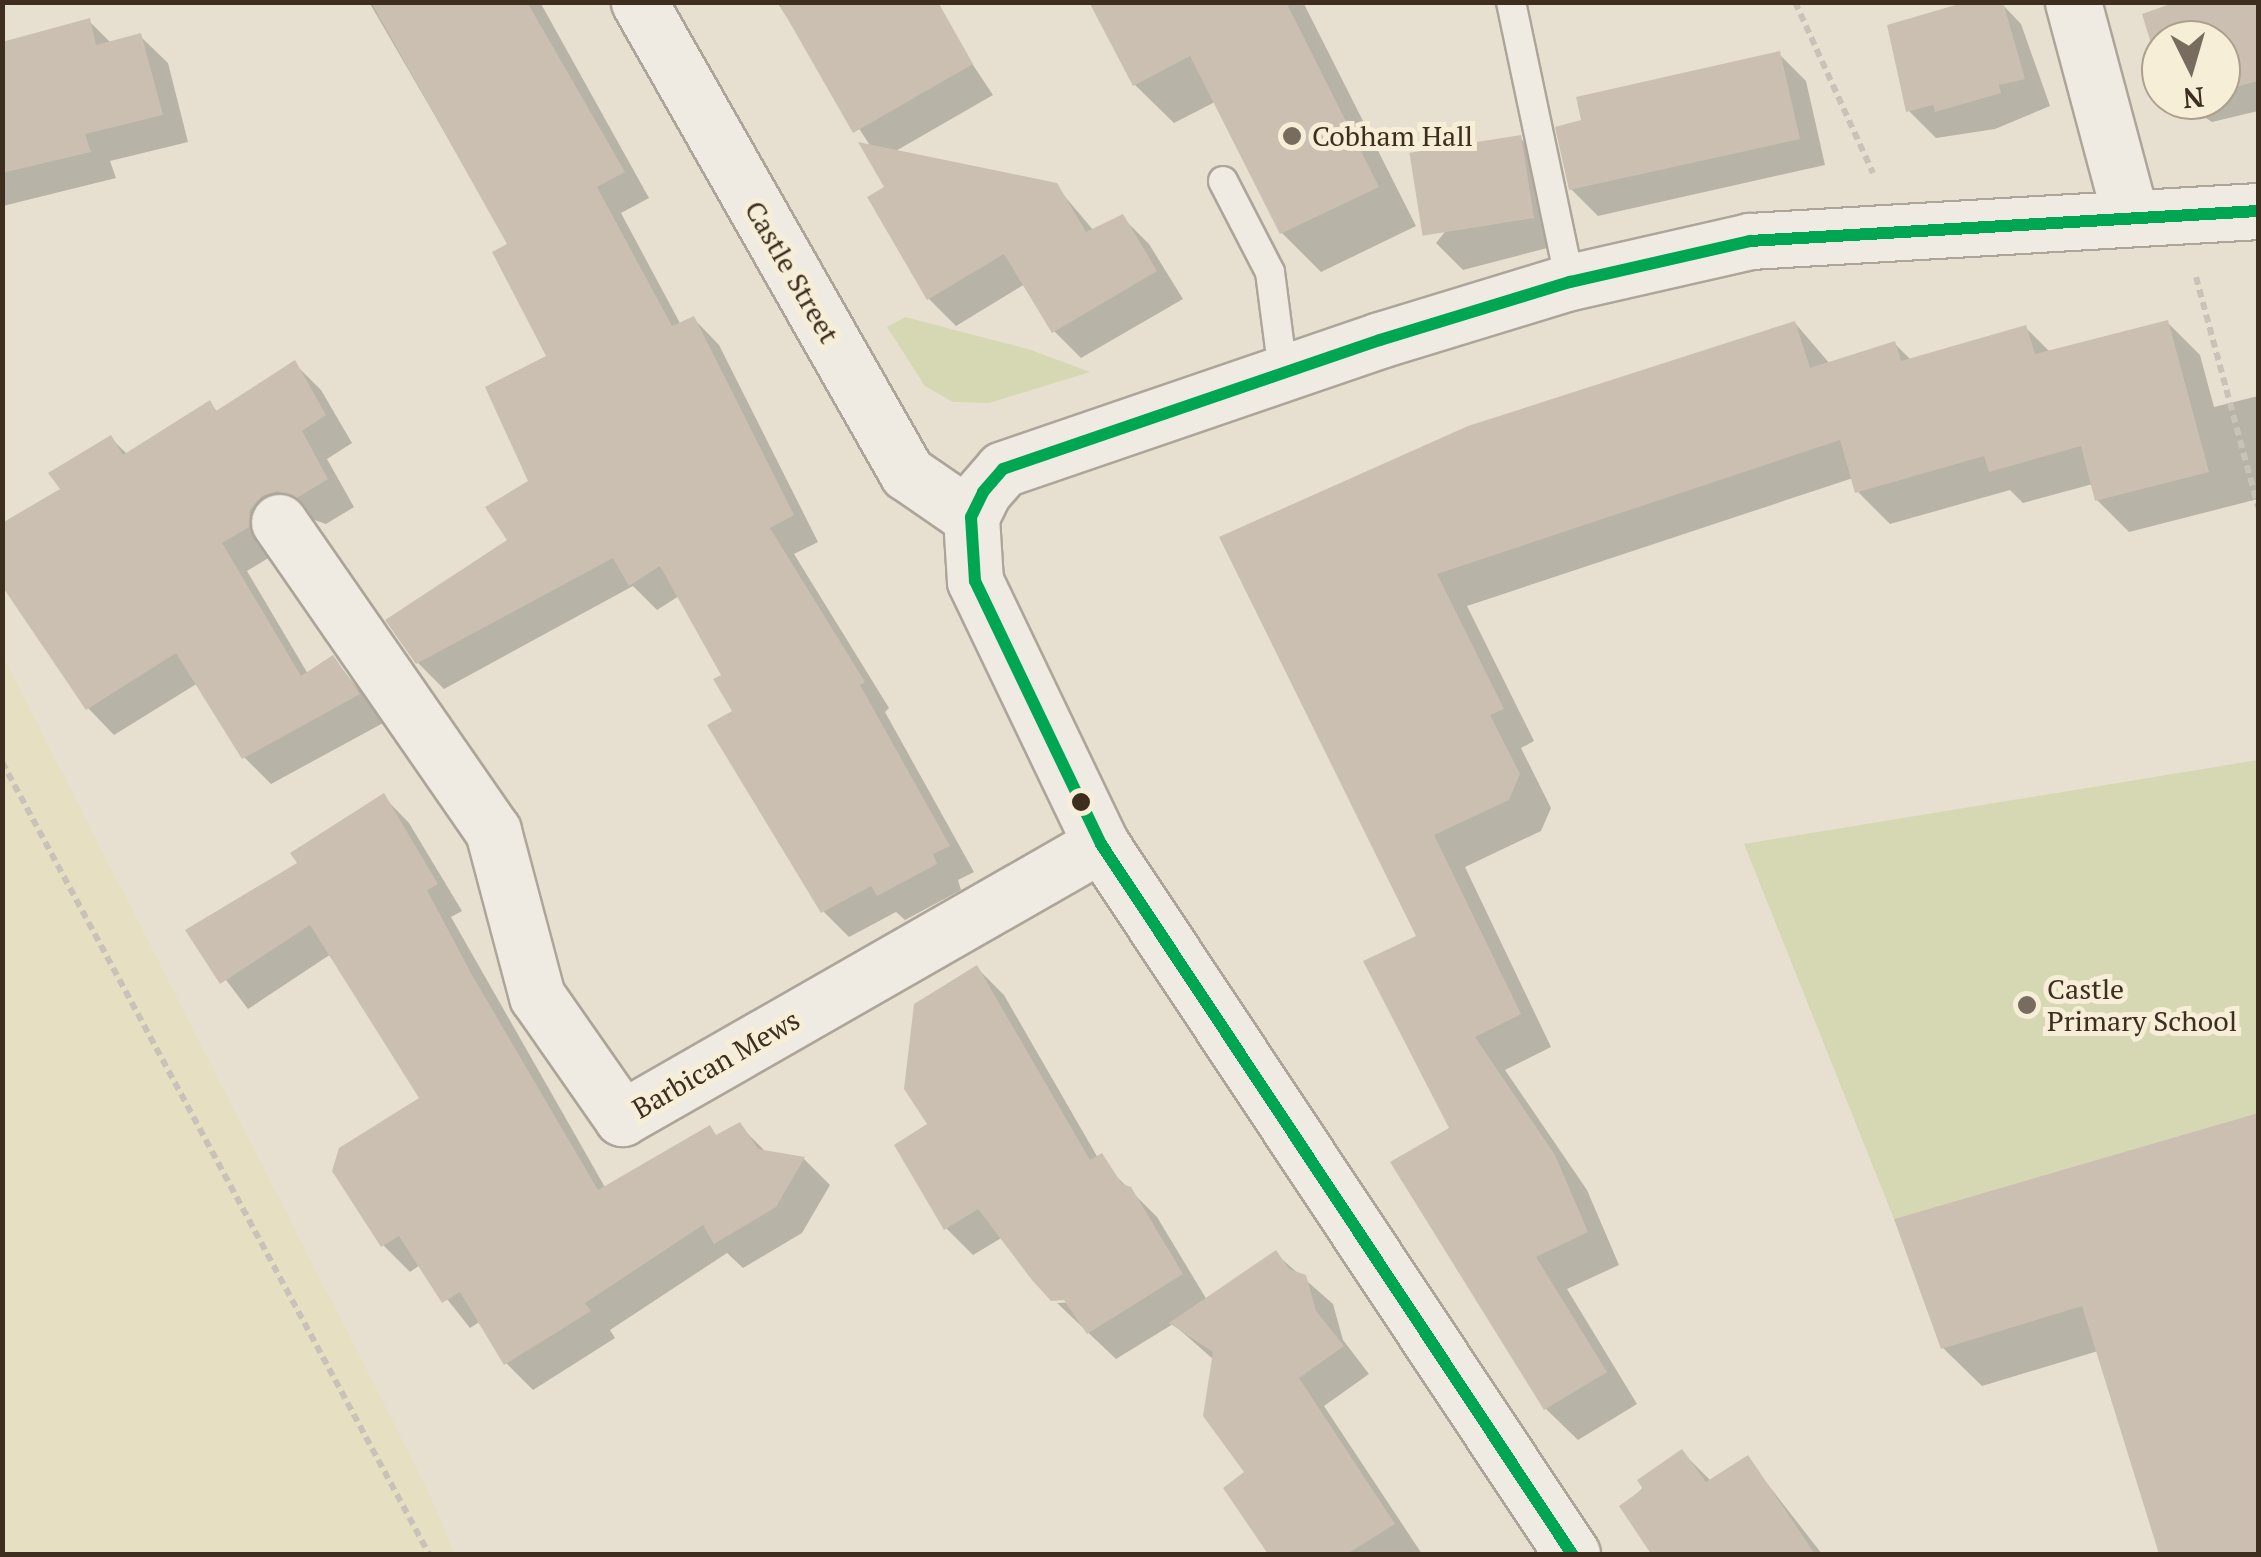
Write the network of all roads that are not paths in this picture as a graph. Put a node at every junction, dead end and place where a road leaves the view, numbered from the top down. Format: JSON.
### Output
{"nodes":[{"id":1,"x":640,"y":2,"type":"edge"},
{"id":2,"x":1511,"y":2,"type":"edge"},
{"id":3,"x":2073,"y":2,"type":"edge"},
{"id":4,"x":1223,"y":181,"type":"dead end"},
{"id":5,"x":2258,"y":211,"type":"edge"},
{"id":6,"x":2154,"y":213,"type":"junction"},
{"id":7,"x":1570,"y":282,"type":"junction"},
{"id":8,"x":1283,"y":372,"type":"junction"},
{"id":9,"x":971,"y":517,"type":"junction"},
{"id":10,"x":279,"y":522,"type":"dead end"},
{"id":11,"x":1100,"y":844,"type":"junction"},
{"id":12,"x":1572,"y":1554,"type":"edge"}],
"edges":[{"from":1,"to":9,"type":"street","name":"Castle Street"},
{"from":2,"to":7,"type":"lane"},
{"from":3,"to":6,"type":"street"},
{"from":4,"to":8,"type":"lane"},
{"from":5,"to":6,"type":"street"},
{"from":6,"to":7,"type":"street"},
{"from":7,"to":8,"type":"street"},
{"from":8,"to":9,"type":"street"},
{"from":9,"to":11,"type":"street"},
{"from":10,"to":11,"type":"street","name":"Barbican Mews"},
{"from":11,"to":12,"type":"street"}]}
